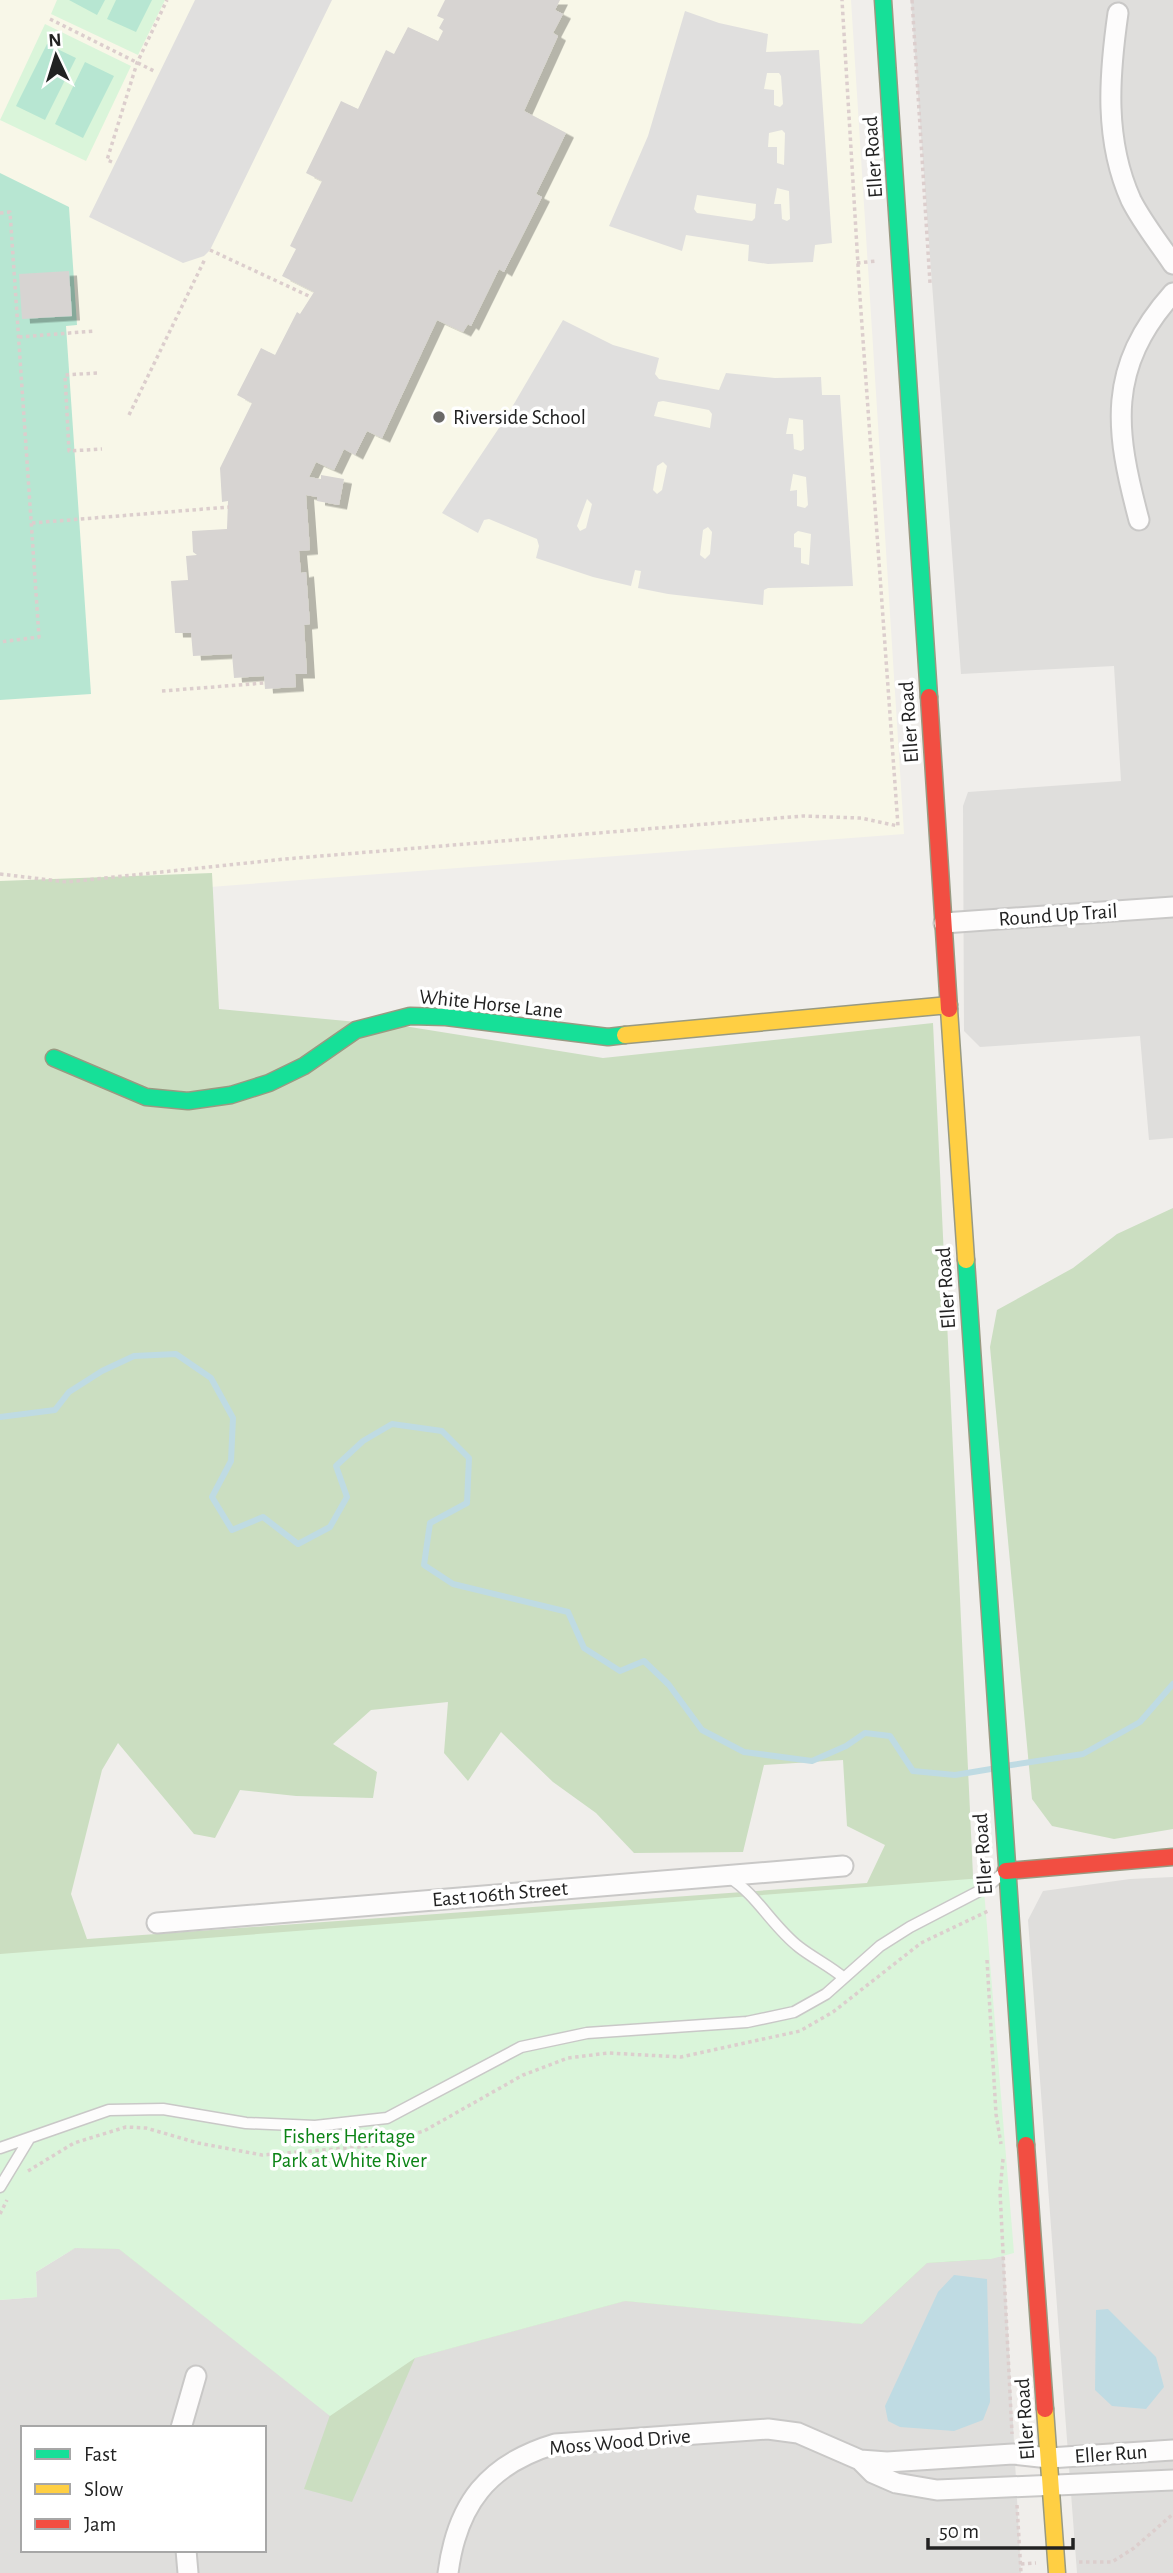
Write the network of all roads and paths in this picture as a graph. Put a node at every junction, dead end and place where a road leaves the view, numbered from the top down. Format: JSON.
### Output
{"nodes":[{"id":1,"x":167,"y":0,"type":"edge"},
{"id":2,"x":842,"y":0,"type":"edge"},
{"id":3,"x":883,"y":0,"type":"edge"},
{"id":4,"x":912,"y":0,"type":"edge"},
{"id":5,"x":1118,"y":13,"type":"dead end"},
{"id":6,"x":50,"y":19,"type":"dead end"},
{"id":7,"x":136,"y":63,"type":"junction"},
{"id":8,"x":156,"y":72,"type":"dead end"},
{"id":9,"x":112,"y":162,"type":"dead end"},
{"id":10,"x":0,"y":213,"type":"edge"},
{"id":11,"x":210,"y":250,"type":"dead end"},
{"id":12,"x":205,"y":259,"type":"dead end"},
{"id":13,"x":1173,"y":264,"type":"edge"},
{"id":14,"x":930,"y":283,"type":"dead end"},
{"id":15,"x":1173,"y":293,"type":"edge"},
{"id":16,"x":312,"y":297,"type":"dead end"},
{"id":17,"x":95,"y":331,"type":"dead end"},
{"id":18,"x":19,"y":337,"type":"junction"},
{"id":19,"x":97,"y":373,"type":"dead end"},
{"id":20,"x":129,"y":415,"type":"dead end"},
{"id":21,"x":102,"y":449,"type":"dead end"},
{"id":22,"x":229,"y":507,"type":"dead end"},
{"id":23,"x":1139,"y":520,"type":"dead end"},
{"id":24,"x":32,"y":523,"type":"junction"},
{"id":25,"x":0,"y":642,"type":"edge"},
{"id":26,"x":264,"y":683,"type":"dead end"},
{"id":27,"x":162,"y":691,"type":"dead end"},
{"id":28,"x":0,"y":874,"type":"edge"},
{"id":29,"x":1173,"y":907,"type":"edge"},
{"id":30,"x":944,"y":923,"type":"junction"},
{"id":31,"x":949,"y":1005,"type":"junction"},
{"id":32,"x":54,"y":1058,"type":"dead end"},
{"id":33,"x":1173,"y":1857,"type":"edge"},
{"id":34,"x":843,"y":1866,"type":"dead end"},
{"id":35,"x":1006,"y":1871,"type":"junction"},
{"id":36,"x":727,"y":1875,"type":"junction"},
{"id":37,"x":157,"y":1923,"type":"dead end"},
{"id":38,"x":985,"y":1926,"type":"dead end"},
{"id":39,"x":987,"y":1953,"type":"dead end"},
{"id":40,"x":844,"y":1978,"type":"junction"},
{"id":41,"x":29,"y":2139,"type":"junction"},
{"id":42,"x":0,"y":2148,"type":"edge"},
{"id":43,"x":22,"y":2178,"type":"dead end"},
{"id":44,"x":0,"y":2187,"type":"edge"},
{"id":45,"x":9,"y":2197,"type":"dead end"},
{"id":46,"x":0,"y":2214,"type":"edge"},
{"id":47,"x":196,"y":2376,"type":"dead end"},
{"id":48,"x":182,"y":2426,"type":"edge"},
{"id":49,"x":1173,"y":2450,"type":"edge"},
{"id":50,"x":1013,"y":2454,"type":"junction"},
{"id":51,"x":1049,"y":2458,"type":"junction"},
{"id":52,"x":860,"y":2460,"type":"junction"},
{"id":53,"x":1173,"y":2480,"type":"edge"},
{"id":54,"x":1016,"y":2486,"type":"junction"},
{"id":55,"x":1051,"y":2487,"type":"junction"},
{"id":56,"x":1173,"y":2515,"type":"edge"},
{"id":57,"x":186,"y":2552,"type":"edge"},
{"id":58,"x":1073,"y":2562,"type":"dead end"},
{"id":59,"x":1037,"y":2563,"type":"dead end"},
{"id":60,"x":1021,"y":2564,"type":"junction"},
{"id":61,"x":188,"y":2573,"type":"edge"},
{"id":62,"x":448,"y":2573,"type":"edge"},
{"id":63,"x":1021,"y":2573,"type":"edge"},
{"id":64,"x":1057,"y":2573,"type":"edge"}],
"edges":[{"from":1,"to":7,"type":"path"},
{"from":2,"to":28,"type":"path"},
{"from":3,"to":30,"type":"street","name":"Eller Road"},
{"from":4,"to":14,"type":"path"},
{"from":5,"to":13,"type":"street"},
{"from":6,"to":7,"type":"path"},
{"from":7,"to":8,"type":"path"},
{"from":7,"to":9,"type":"path"},
{"from":10,"to":18,"type":"path"},
{"from":11,"to":16,"type":"path"},
{"from":12,"to":20,"type":"path"},
{"from":15,"to":23,"type":"street"},
{"from":17,"to":18,"type":"path"},
{"from":18,"to":24,"type":"path"},
{"from":19,"to":21,"type":"path"},
{"from":22,"to":24,"type":"path"},
{"from":24,"to":25,"type":"path"},
{"from":26,"to":27,"type":"path"},
{"from":29,"to":30,"type":"street","name":"Round Up Trail"},
{"from":30,"to":31,"type":"street","name":"Eller Road"},
{"from":31,"to":32,"type":"street","name":"White Horse Lane"},
{"from":31,"to":35,"type":"street","name":"Eller Road"},
{"from":33,"to":35,"type":"street"},
{"from":34,"to":36,"type":"street","name":"East 106th Street"},
{"from":35,"to":40,"type":"lane"},
{"from":35,"to":51,"type":"street","name":"Eller Road"},
{"from":36,"to":37,"type":"street","name":"East 106th Street"},
{"from":36,"to":40,"type":"lane"},
{"from":38,"to":43,"type":"path"},
{"from":39,"to":50,"type":"path"},
{"from":40,"to":41,"type":"lane"},
{"from":41,"to":42,"type":"lane"},
{"from":41,"to":44,"type":"lane"},
{"from":45,"to":46,"type":"path"},
{"from":47,"to":48,"type":"street"},
{"from":49,"to":51,"type":"street","name":"Eller Run"},
{"from":50,"to":51,"type":"street","name":"Moss Wood Drive"},
{"from":50,"to":52,"type":"street","name":"Moss Wood Drive"},
{"from":51,"to":55,"type":"street","name":"Eller Road"},
{"from":52,"to":54,"type":"street","name":"Moss Wood Drive"},
{"from":52,"to":62,"type":"street","name":"Moss Wood Drive"},
{"from":53,"to":55,"type":"street","name":"Eller Run"},
{"from":54,"to":55,"type":"street","name":"Moss Wood Drive"},
{"from":54,"to":60,"type":"path"},
{"from":55,"to":64,"type":"street","name":"Eller Road"},
{"from":56,"to":58,"type":"path"},
{"from":57,"to":61,"type":"street"},
{"from":59,"to":60,"type":"path"},
{"from":60,"to":63,"type":"path"}]}
